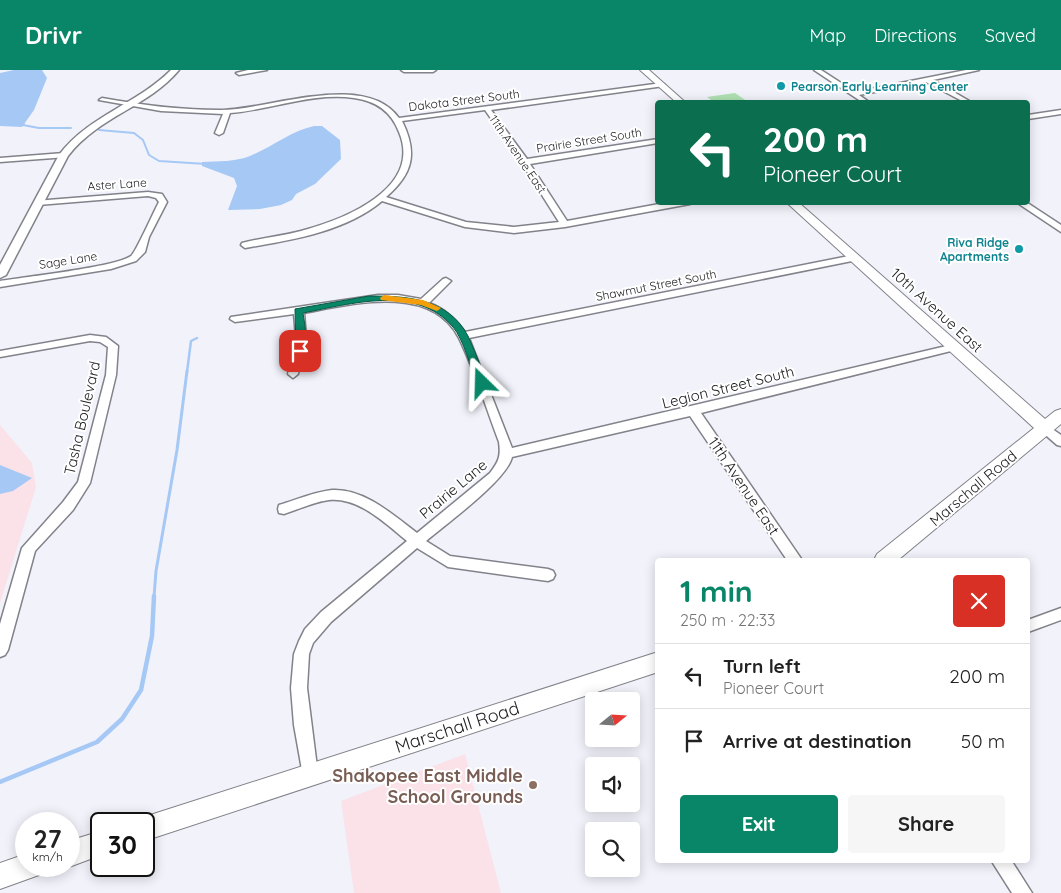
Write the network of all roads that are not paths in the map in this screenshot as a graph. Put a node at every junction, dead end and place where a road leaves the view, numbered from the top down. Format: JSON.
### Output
{"nodes":[{"id":1,"x":175,"y":70,"type":"edge"},
{"id":2,"x":264,"y":70,"type":"edge"},
{"id":3,"x":404,"y":70,"type":"edge"},
{"id":4,"x":433,"y":70,"type":"edge"},
{"id":5,"x":644,"y":70,"type":"edge"},
{"id":6,"x":817,"y":70,"type":"edge"},
{"id":7,"x":976,"y":70,"type":"edge"},
{"id":8,"x":240,"y":73,"type":"dead end"},
{"id":9,"x":927,"y":80,"type":"junction"},
{"id":10,"x":662,"y":86,"type":"junction"},
{"id":11,"x":853,"y":94,"type":"junction"},
{"id":12,"x":102,"y":100,"type":"dead end"},
{"id":13,"x":679,"y":100,"type":"edge"},
{"id":14,"x":863,"y":100,"type":"edge"},
{"id":15,"x":964,"y":100,"type":"edge"},
{"id":16,"x":128,"y":104,"type":"junction"},
{"id":17,"x":487,"y":109,"type":"junction"},
{"id":18,"x":227,"y":112,"type":"junction"},
{"id":19,"x":1061,"y":112,"type":"edge"},
{"id":20,"x":1030,"y":117,"type":"edge"},
{"id":21,"x":397,"y":120,"type":"junction"},
{"id":22,"x":219,"y":133,"type":"dead end"},
{"id":23,"x":655,"y":141,"type":"edge"},
{"id":24,"x":64,"y":155,"type":"junction"},
{"id":25,"x":0,"y":160,"type":"edge"},
{"id":26,"x":525,"y":162,"type":"junction"},
{"id":27,"x":380,"y":198,"type":"junction"},
{"id":28,"x":38,"y":203,"type":"junction"},
{"id":29,"x":670,"y":205,"type":"edge"},
{"id":30,"x":794,"y":205,"type":"edge"},
{"id":31,"x":1025,"y":205,"type":"edge"},
{"id":32,"x":565,"y":224,"type":"junction"},
{"id":33,"x":1061,"y":229,"type":"edge"},
{"id":34,"x":244,"y":245,"type":"dead end"},
{"id":35,"x":137,"y":256,"type":"joint"},
{"id":36,"x":854,"y":258,"type":"junction"},
{"id":37,"x":0,"y":275,"type":"edge"},
{"id":38,"x":446,"y":281,"type":"dead end"},
{"id":39,"x":0,"y":284,"type":"edge"},
{"id":40,"x":423,"y":303,"type":"junction"},
{"id":41,"x":299,"y":311,"type":"junction"},
{"id":42,"x":235,"y":319,"type":"dead end"},
{"id":43,"x":463,"y":336,"type":"junction"},
{"id":44,"x":955,"y":347,"type":"junction"},
{"id":45,"x":0,"y":354,"type":"edge"},
{"id":46,"x":293,"y":374,"type":"dead end"},
{"id":47,"x":693,"y":411,"type":"junction"},
{"id":48,"x":1061,"y":415,"type":"edge"},
{"id":49,"x":1045,"y":428,"type":"junction"},
{"id":50,"x":1061,"y":442,"type":"edge"},
{"id":51,"x":507,"y":454,"type":"junction"},
{"id":52,"x":284,"y":509,"type":"dead end"},
{"id":53,"x":416,"y":542,"type":"junction"},
{"id":54,"x":794,"y":558,"type":"edge"},
{"id":55,"x":886,"y":558,"type":"edge"},
{"id":56,"x":548,"y":575,"type":"dead end"},
{"id":57,"x":1061,"y":614,"type":"edge"},
{"id":58,"x":1030,"y":625,"type":"edge"},
{"id":59,"x":0,"y":650,"type":"edge"},
{"id":60,"x":655,"y":663,"type":"edge"},
{"id":61,"x":310,"y":775,"type":"junction"},
{"id":62,"x":155,"y":825,"type":"edge"},
{"id":63,"x":1002,"y":863,"type":"edge"},
{"id":64,"x":15,"y":871,"type":"edge"},
{"id":65,"x":0,"y":876,"type":"edge"},
{"id":66,"x":1023,"y":893,"type":"edge"}],
"edges":[{"from":1,"to":16,"type":"street"},
{"from":2,"to":8,"type":"street"},
{"from":3,"to":4,"type":"street"},
{"from":5,"to":10,"type":"main road"},
{"from":6,"to":11,"type":"street"},
{"from":7,"to":9,"type":"street"},
{"from":9,"to":11,"type":"street"},
{"from":9,"to":15,"type":"street"},
{"from":10,"to":13,"type":"main road"},
{"from":10,"to":17,"type":"street","name":"Dakota Street South"},
{"from":11,"to":14,"type":"street"},
{"from":12,"to":16,"type":"street","name":"Dakota Street South"},
{"from":16,"to":18,"type":"street","name":"Dakota Street South"},
{"from":16,"to":24,"type":"street"},
{"from":17,"to":21,"type":"street","name":"Dakota Street South"},
{"from":17,"to":26,"type":"street","name":"11th Avenue East"},
{"from":18,"to":21,"type":"street","name":"Dakota Street South"},
{"from":18,"to":22,"type":"street"},
{"from":19,"to":20,"type":"street"},
{"from":21,"to":27,"type":"street"},
{"from":23,"to":26,"type":"street","name":"Prairie Street South"},
{"from":24,"to":25,"type":"street"},
{"from":24,"to":28,"type":"street"},
{"from":26,"to":32,"type":"street","name":"11th Avenue East"},
{"from":27,"to":32,"type":"street"},
{"from":27,"to":34,"type":"street"},
{"from":28,"to":35,"type":"street","name":"Aster Lane"},
{"from":28,"to":37,"type":"street"},
{"from":29,"to":32,"type":"street"},
{"from":30,"to":36,"type":"main road","name":"10th Avenue East"},
{"from":31,"to":33,"type":"street"},
{"from":35,"to":39,"type":"street","name":"Sage Lane"},
{"from":36,"to":43,"type":"street","name":"Shawmut Street South"},
{"from":36,"to":44,"type":"main road","name":"10th Avenue East"},
{"from":38,"to":40,"type":"street"},
{"from":40,"to":41,"type":"street"},
{"from":40,"to":43,"type":"street"},
{"from":41,"to":42,"type":"street"},
{"from":41,"to":46,"type":"street"},
{"from":43,"to":51,"type":"street"},
{"from":44,"to":47,"type":"street","name":"Legion Street South"},
{"from":44,"to":49,"type":"main road","name":"10th Avenue East"},
{"from":45,"to":59,"type":"street","name":"Tasha Boulevard"},
{"from":47,"to":51,"type":"street","name":"Legion Street South"},
{"from":47,"to":54,"type":"street","name":"11th Avenue East"},
{"from":48,"to":49,"type":"main road","name":"Marschall Road"},
{"from":49,"to":50,"type":"street","name":"10th Avenue East"},
{"from":49,"to":55,"type":"main road","name":"Marschall Road"},
{"from":51,"to":53,"type":"street","name":"Prairie Lane"},
{"from":52,"to":53,"type":"street"},
{"from":53,"to":56,"type":"street"},
{"from":53,"to":61,"type":"street","name":"Prairie Lane"},
{"from":57,"to":58,"type":"street"},
{"from":60,"to":61,"type":"main road","name":"Marschall Road"},
{"from":61,"to":62,"type":"main road","name":"Marschall Road"},
{"from":63,"to":66,"type":"street"},
{"from":64,"to":65,"type":"main road"}]}
